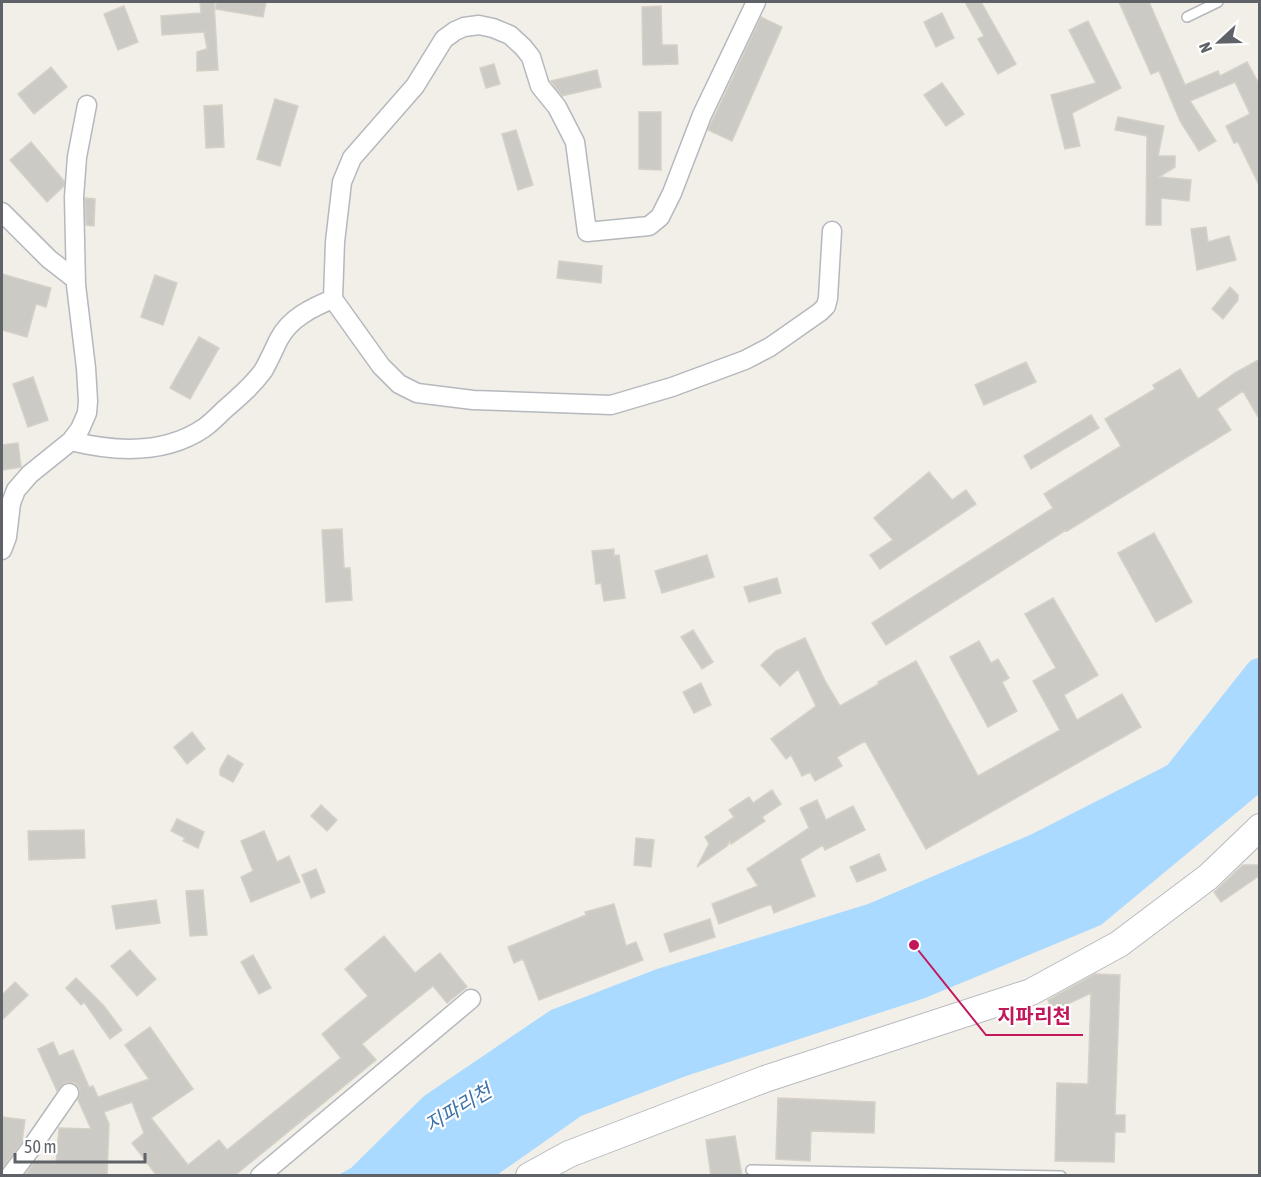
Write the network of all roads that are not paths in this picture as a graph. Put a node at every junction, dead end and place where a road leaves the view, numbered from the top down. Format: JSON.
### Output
{"nodes":[{"id":1,"x":756,"y":2,"type":"edge"},
{"id":2,"x":1218,"y":2,"type":"edge"},
{"id":3,"x":1187,"y":17,"type":"dead end"},
{"id":4,"x":87,"y":105,"type":"dead end"},
{"id":5,"x":2,"y":212,"type":"edge"},
{"id":6,"x":832,"y":231,"type":"dead end"},
{"id":7,"x":76,"y":280,"type":"junction"},
{"id":8,"x":333,"y":299,"type":"junction"},
{"id":9,"x":72,"y":441,"type":"junction"},
{"id":10,"x":2,"y":550,"type":"edge"},
{"id":11,"x":1260,"y":827,"type":"edge"},
{"id":12,"x":471,"y":999,"type":"dead end"},
{"id":13,"x":69,"y":1093,"type":"dead end"},
{"id":14,"x":751,"y":1170,"type":"dead end"},
{"id":15,"x":10,"y":1176,"type":"edge"},
{"id":16,"x":260,"y":1176,"type":"edge"},
{"id":17,"x":529,"y":1176,"type":"edge"},
{"id":18,"x":1061,"y":1176,"type":"edge"}],
"edges":[{"from":1,"to":8,"type":"street"},
{"from":2,"to":3,"type":"lane"},
{"from":4,"to":7,"type":"street"},
{"from":5,"to":7,"type":"street"},
{"from":6,"to":8,"type":"street"},
{"from":7,"to":9,"type":"street"},
{"from":8,"to":9,"type":"street"},
{"from":9,"to":10,"type":"street"},
{"from":11,"to":17,"type":"street"},
{"from":12,"to":16,"type":"street"},
{"from":13,"to":15,"type":"street"},
{"from":14,"to":18,"type":"lane"}]}
